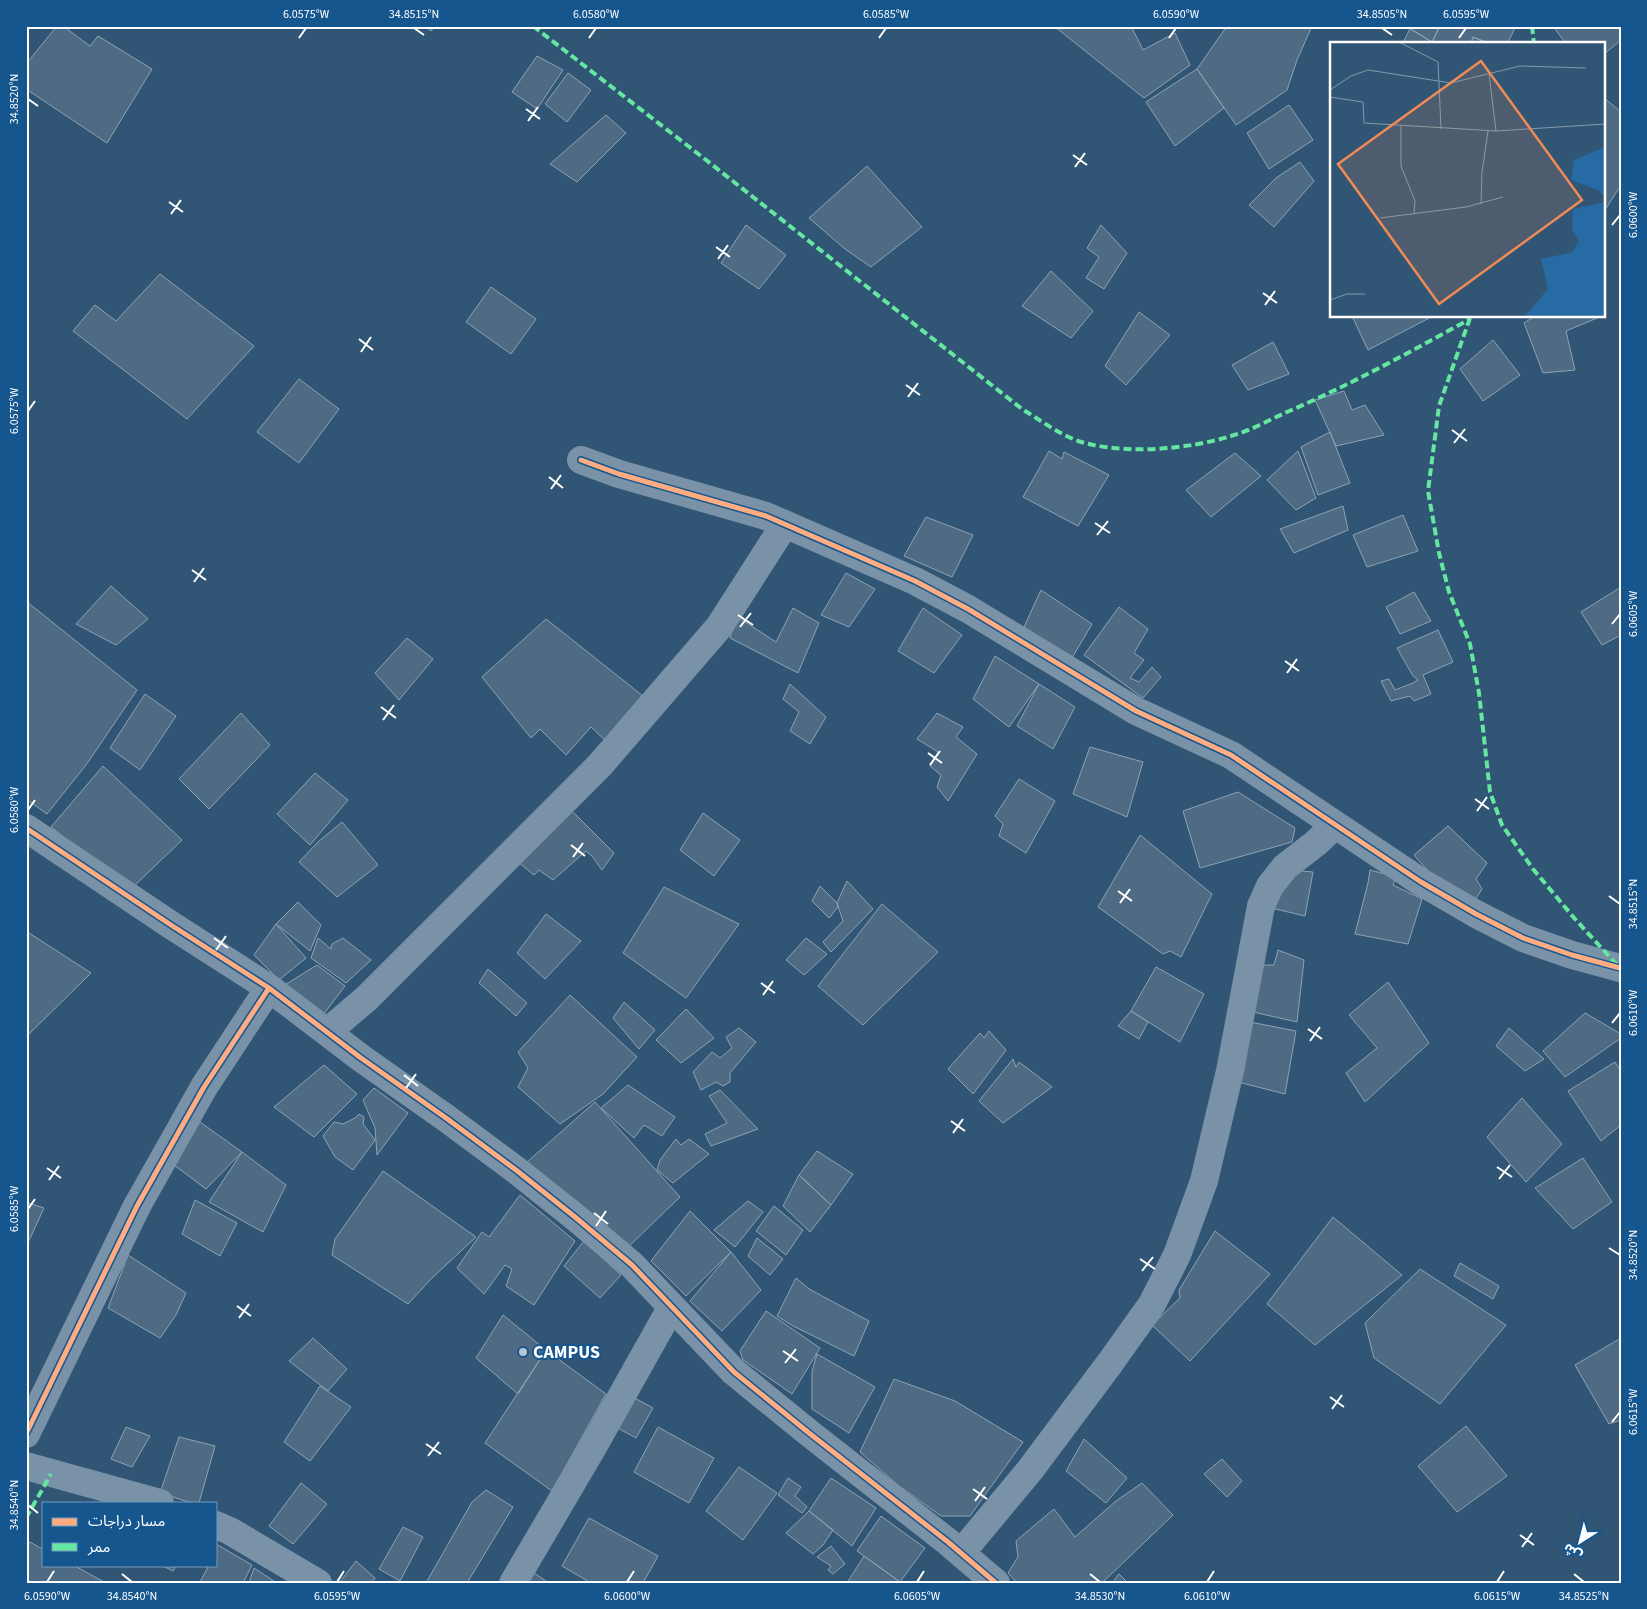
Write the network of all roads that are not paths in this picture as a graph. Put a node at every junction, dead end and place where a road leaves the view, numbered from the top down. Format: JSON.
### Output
{"nodes":[{"id":1,"x":581,"y":460,"type":"dead end"},
{"id":2,"x":785,"y":524,"type":"junction"},
{"id":3,"x":1335,"y":825,"type":"junction"},
{"id":4,"x":26,"y":828,"type":"edge"},
{"id":5,"x":1620,"y":968,"type":"edge"},
{"id":6,"x":269,"y":988,"type":"junction"},
{"id":7,"x":327,"y":1032,"type":"junction"},
{"id":8,"x":671,"y":1308,"type":"junction"},
{"id":9,"x":26,"y":1434,"type":"edge"},
{"id":10,"x":26,"y":1466,"type":"edge"},
{"id":11,"x":156,"y":1502,"type":"edge"},
{"id":12,"x":218,"y":1526,"type":"edge"},
{"id":13,"x":961,"y":1553,"type":"junction"},
{"id":14,"x":318,"y":1583,"type":"edge"},
{"id":15,"x":513,"y":1583,"type":"edge"},
{"id":16,"x":996,"y":1583,"type":"edge"}],
"edges":[{"from":1,"to":2,"type":"street"},
{"from":2,"to":3,"type":"street"},
{"from":2,"to":7,"type":"street"},
{"from":3,"to":5,"type":"street"},
{"from":3,"to":13,"type":"street"},
{"from":4,"to":6,"type":"street"},
{"from":6,"to":7,"type":"street"},
{"from":6,"to":9,"type":"street"},
{"from":7,"to":8,"type":"street"},
{"from":8,"to":13,"type":"street"},
{"from":8,"to":15,"type":"street"},
{"from":10,"to":11,"type":"street"},
{"from":12,"to":14,"type":"street"},
{"from":13,"to":16,"type":"street"}]}
